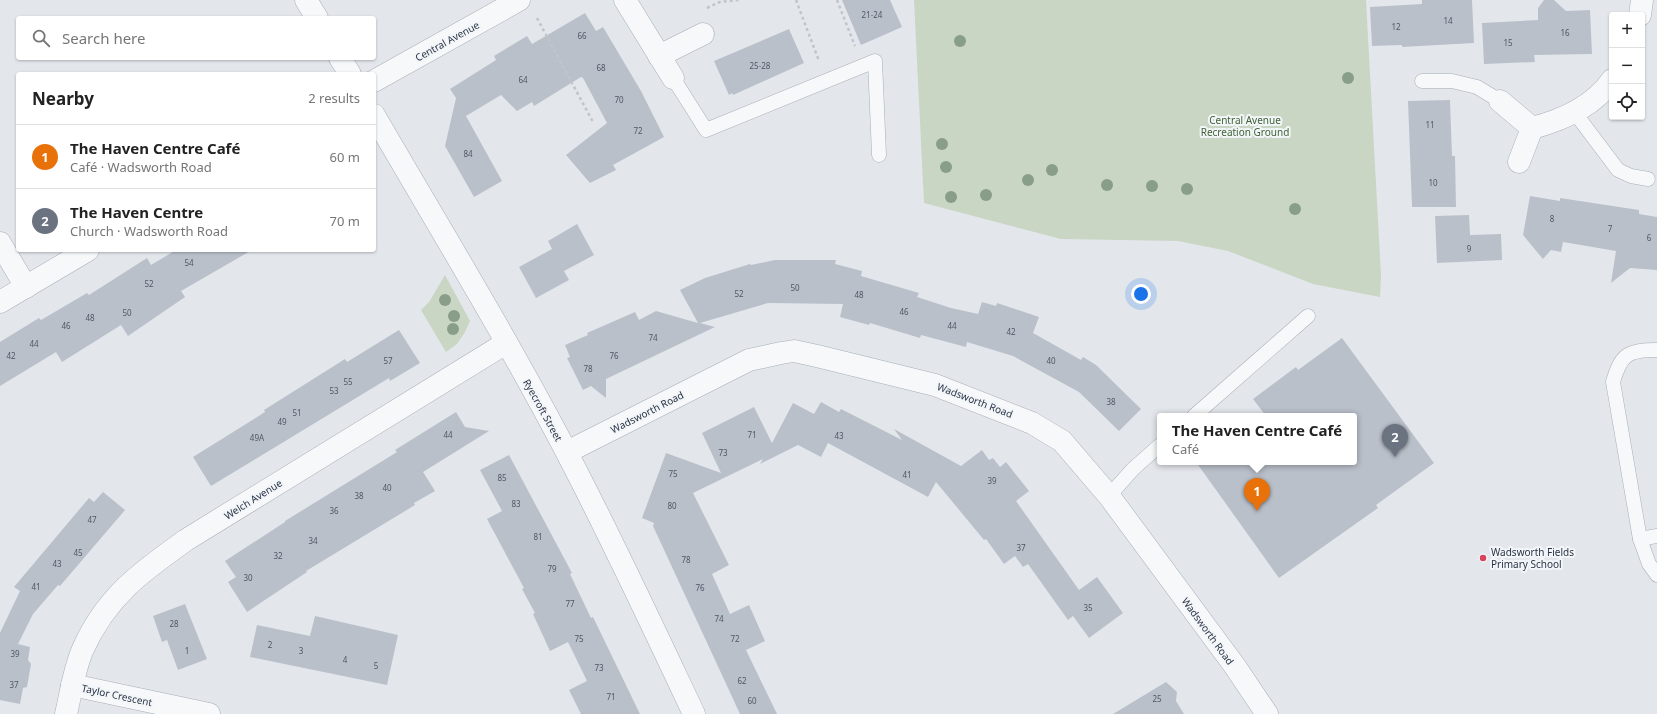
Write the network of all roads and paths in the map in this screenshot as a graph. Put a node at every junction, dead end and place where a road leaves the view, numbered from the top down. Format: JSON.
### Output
{"nodes":[{"id":1,"x":306,"y":0,"type":"edge"},
{"id":2,"x":625,"y":0,"type":"edge"},
{"id":3,"x":796,"y":0,"type":"edge"},
{"id":4,"x":837,"y":0,"type":"edge"},
{"id":5,"x":1642,"y":0,"type":"edge"},
{"id":6,"x":527,"y":7,"type":"edge"},
{"id":7,"x":1640,"y":12,"type":"edge"},
{"id":8,"x":315,"y":16,"type":"edge"},
{"id":9,"x":702,"y":34,"type":"dead end"},
{"id":10,"x":659,"y":56,"type":"junction"},
{"id":11,"x":341,"y":60,"type":"edge"},
{"id":12,"x":863,"y":66,"type":"junction"},
{"id":13,"x":349,"y":72,"type":"edge"},
{"id":14,"x":673,"y":78,"type":"joint"},
{"id":15,"x":376,"y":80,"type":"edge"},
{"id":16,"x":827,"y":81,"type":"junction"},
{"id":17,"x":1422,"y":81,"type":"dead end"},
{"id":18,"x":1609,"y":84,"type":"edge"},
{"id":19,"x":1500,"y":101,"type":"joint"},
{"id":20,"x":1575,"y":113,"type":"junction"},
{"id":21,"x":376,"y":118,"type":"edge"},
{"id":22,"x":593,"y":122,"type":"dead end"},
{"id":23,"x":1532,"y":128,"type":"junction"},
{"id":24,"x":879,"y":156,"type":"dead end"},
{"id":25,"x":1519,"y":162,"type":"dead end"},
{"id":26,"x":1648,"y":179,"type":"dead end"},
{"id":27,"x":0,"y":243,"type":"edge"},
{"id":28,"x":85,"y":252,"type":"edge"},
{"id":29,"x":26,"y":287,"type":"junction"},
{"id":30,"x":0,"y":302,"type":"edge"},
{"id":31,"x":1308,"y":316,"type":"dead end"},
{"id":32,"x":506,"y":343,"type":"junction"},
{"id":33,"x":1657,"y":350,"type":"edge"},
{"id":34,"x":1197,"y":413,"type":"edge"},
{"id":35,"x":1157,"y":448,"type":"edge"},
{"id":36,"x":567,"y":452,"type":"junction"},
{"id":37,"x":1109,"y":496,"type":"junction"},
{"id":38,"x":1657,"y":536,"type":"edge"},
{"id":39,"x":1640,"y":539,"type":"junction"},
{"id":40,"x":1657,"y":575,"type":"edge"},
{"id":41,"x":72,"y":685,"type":"junction"},
{"id":42,"x":66,"y":714,"type":"edge"},
{"id":43,"x":209,"y":714,"type":"edge"},
{"id":44,"x":694,"y":714,"type":"edge"},
{"id":45,"x":1267,"y":714,"type":"edge"}],
"edges":[{"from":1,"to":8,"type":"street"},
{"from":2,"to":10,"type":"street"},
{"from":3,"to":16,"type":"path"},
{"from":4,"to":12,"type":"path"},
{"from":5,"to":7,"type":"street"},
{"from":6,"to":15,"type":"street","name":"Central Avenue"},
{"from":6,"to":22,"type":"path"},
{"from":9,"to":10,"type":"street"},
{"from":10,"to":14,"type":"street"},
{"from":11,"to":13,"type":"street"},
{"from":12,"to":16,"type":"lane"},
{"from":12,"to":24,"type":"lane"},
{"from":14,"to":16,"type":"lane"},
{"from":17,"to":19,"type":"lane"},
{"from":18,"to":20,"type":"street"},
{"from":19,"to":23,"type":"street"},
{"from":20,"to":23,"type":"street"},
{"from":20,"to":26,"type":"lane"},
{"from":21,"to":32,"type":"street","name":"Ryecroft Street"},
{"from":23,"to":25,"type":"street"},
{"from":27,"to":29,"type":"street"},
{"from":28,"to":29,"type":"street"},
{"from":29,"to":30,"type":"street"},
{"from":31,"to":34,"type":"lane"},
{"from":32,"to":36,"type":"street","name":"Ryecroft Street"},
{"from":32,"to":41,"type":"street","name":"Welch Avenue"},
{"from":33,"to":39,"type":"lane"},
{"from":35,"to":37,"type":"lane"},
{"from":36,"to":37,"type":"street","name":"Wadsworth Road"},
{"from":36,"to":44,"type":"street","name":"Ryecroft Street"},
{"from":37,"to":45,"type":"street","name":"Wadsworth Road"},
{"from":38,"to":39,"type":"lane"},
{"from":39,"to":40,"type":"lane"},
{"from":41,"to":42,"type":"street","name":"Welch Avenue"},
{"from":41,"to":43,"type":"street","name":"Taylor Crescent"}]}
